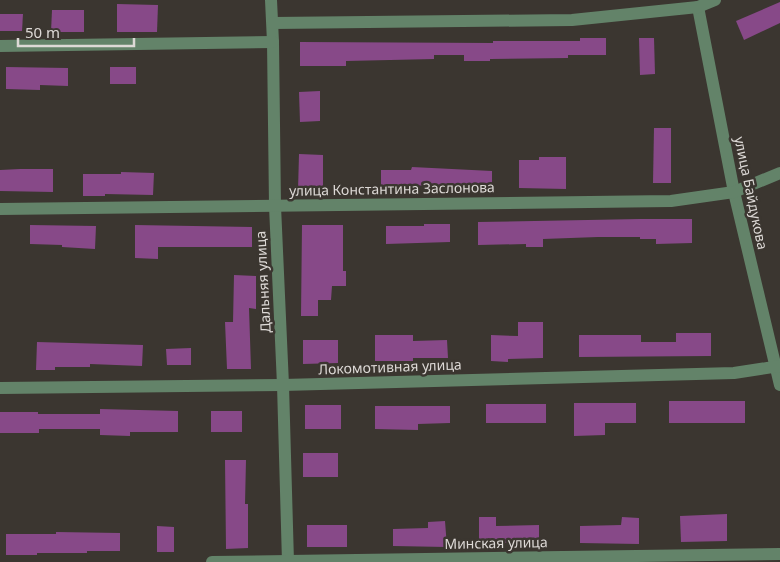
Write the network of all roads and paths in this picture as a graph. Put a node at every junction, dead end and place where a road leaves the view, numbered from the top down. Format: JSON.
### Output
{"nodes":[{"id":1,"x":272,"y":0,"type":"edge"},
{"id":2,"x":715,"y":0,"type":"edge"},
{"id":3,"x":698,"y":7,"type":"junction"},
{"id":4,"x":273,"y":23,"type":"junction"},
{"id":5,"x":273,"y":42,"type":"junction"},
{"id":6,"x":0,"y":46,"type":"edge"},
{"id":7,"x":780,"y":173,"type":"edge"},
{"id":8,"x":734,"y":192,"type":"junction"},
{"id":9,"x":275,"y":206,"type":"junction"},
{"id":10,"x":0,"y":209,"type":"edge"},
{"id":11,"x":778,"y":367,"type":"edge"},
{"id":12,"x":283,"y":385,"type":"junction"},
{"id":13,"x":780,"y":385,"type":"edge"},
{"id":14,"x":0,"y":388,"type":"edge"},
{"id":15,"x":780,"y":554,"type":"edge"},
{"id":16,"x":288,"y":561,"type":"edge"},
{"id":17,"x":212,"y":562,"type":"edge"}],
"edges":[{"from":1,"to":4,"type":"street","name":"Дальняя улица"},
{"from":2,"to":3,"type":"street"},
{"from":3,"to":4,"type":"street"},
{"from":3,"to":8,"type":"street","name":"улица Байдукова"},
{"from":4,"to":5,"type":"street","name":"Дальняя улица"},
{"from":5,"to":6,"type":"street"},
{"from":5,"to":9,"type":"street","name":"Дальняя улица"},
{"from":7,"to":8,"type":"street","name":"улица Константина Заслонова"},
{"from":8,"to":9,"type":"street","name":"улица Константина Заслонова"},
{"from":8,"to":11,"type":"street","name":"улица Байдукова"},
{"from":9,"to":10,"type":"street","name":"улица Константина Заслонова"},
{"from":9,"to":12,"type":"street","name":"Дальняя улица"},
{"from":11,"to":12,"type":"street","name":"Локомотивная улица"},
{"from":11,"to":13,"type":"street","name":"улица Байдукова"},
{"from":12,"to":14,"type":"street","name":"Локомотивная улица"},
{"from":12,"to":16,"type":"street","name":"Дальняя улица"},
{"from":15,"to":16,"type":"street","name":"Минская улица"},
{"from":16,"to":17,"type":"street","name":"Минская улица"}]}
